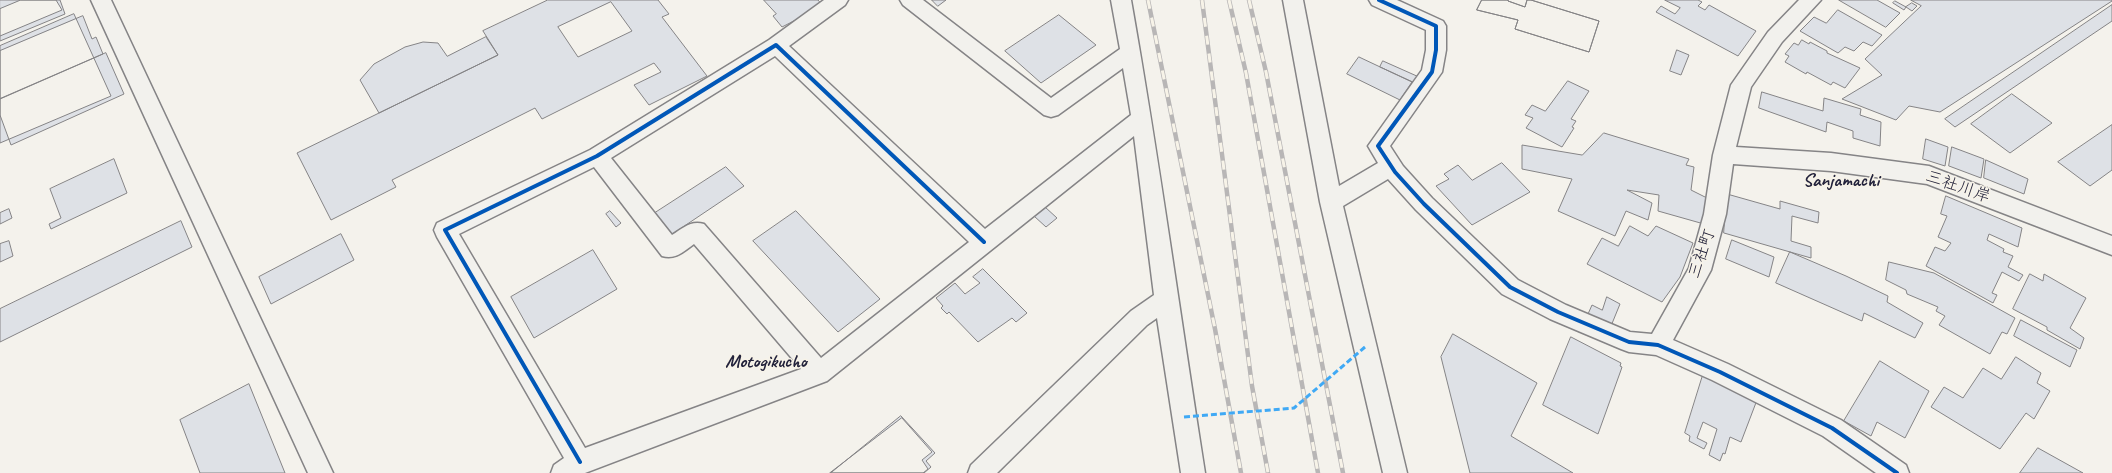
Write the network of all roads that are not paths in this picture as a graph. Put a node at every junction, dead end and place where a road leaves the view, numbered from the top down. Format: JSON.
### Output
{"nodes":[{"id":1,"x":101,"y":0,"type":"edge"},
{"id":2,"x":838,"y":0,"type":"edge"},
{"id":3,"x":910,"y":0,"type":"edge"},
{"id":4,"x":1121,"y":0,"type":"edge"},
{"id":5,"x":1293,"y":0,"type":"edge"},
{"id":6,"x":1379,"y":0,"type":"edge"},
{"id":7,"x":1812,"y":0,"type":"edge"},
{"id":8,"x":776,"y":45,"type":"junction"},
{"id":9,"x":1130,"y":52,"type":"junction"},
{"id":10,"x":1142,"y":118,"type":"junction"},
{"id":11,"x":1724,"y":155,"type":"junction"},
{"id":12,"x":597,"y":156,"type":"junction"},
{"id":13,"x":1391,"y":166,"type":"junction"},
{"id":14,"x":1331,"y":202,"type":"junction"},
{"id":15,"x":984,"y":242,"type":"junction"},
{"id":16,"x":2112,"y":246,"type":"edge"},
{"id":17,"x":1166,"y":299,"type":"junction"},
{"id":18,"x":1658,"y":345,"type":"junction"},
{"id":19,"x":819,"y":373,"type":"junction"},
{"id":20,"x":572,"y":467,"type":"edge"},
{"id":21,"x":321,"y":473,"type":"edge"},
{"id":22,"x":980,"y":473,"type":"edge"},
{"id":23,"x":1193,"y":473,"type":"edge"},
{"id":24,"x":1395,"y":473,"type":"edge"},
{"id":25,"x":1897,"y":473,"type":"edge"}],
"edges":[{"from":1,"to":21,"type":"street"},
{"from":2,"to":8,"type":"street"},
{"from":3,"to":9,"type":"street"},
{"from":4,"to":9,"type":"street"},
{"from":5,"to":14,"type":"street"},
{"from":6,"to":13,"type":"street"},
{"from":7,"to":11,"type":"street","name":"三社町"},
{"from":8,"to":12,"type":"street"},
{"from":8,"to":15,"type":"street"},
{"from":9,"to":10,"type":"street"},
{"from":10,"to":15,"type":"street"},
{"from":10,"to":17,"type":"street"},
{"from":11,"to":16,"type":"street","name":"三社川岸"},
{"from":11,"to":18,"type":"street","name":"三社町"},
{"from":12,"to":19,"type":"street"},
{"from":12,"to":20,"type":"street"},
{"from":13,"to":14,"type":"street"},
{"from":13,"to":18,"type":"street"},
{"from":14,"to":24,"type":"street"},
{"from":15,"to":19,"type":"street"},
{"from":17,"to":22,"type":"street"},
{"from":17,"to":23,"type":"street"},
{"from":18,"to":25,"type":"street"},
{"from":19,"to":20,"type":"street"}]}
